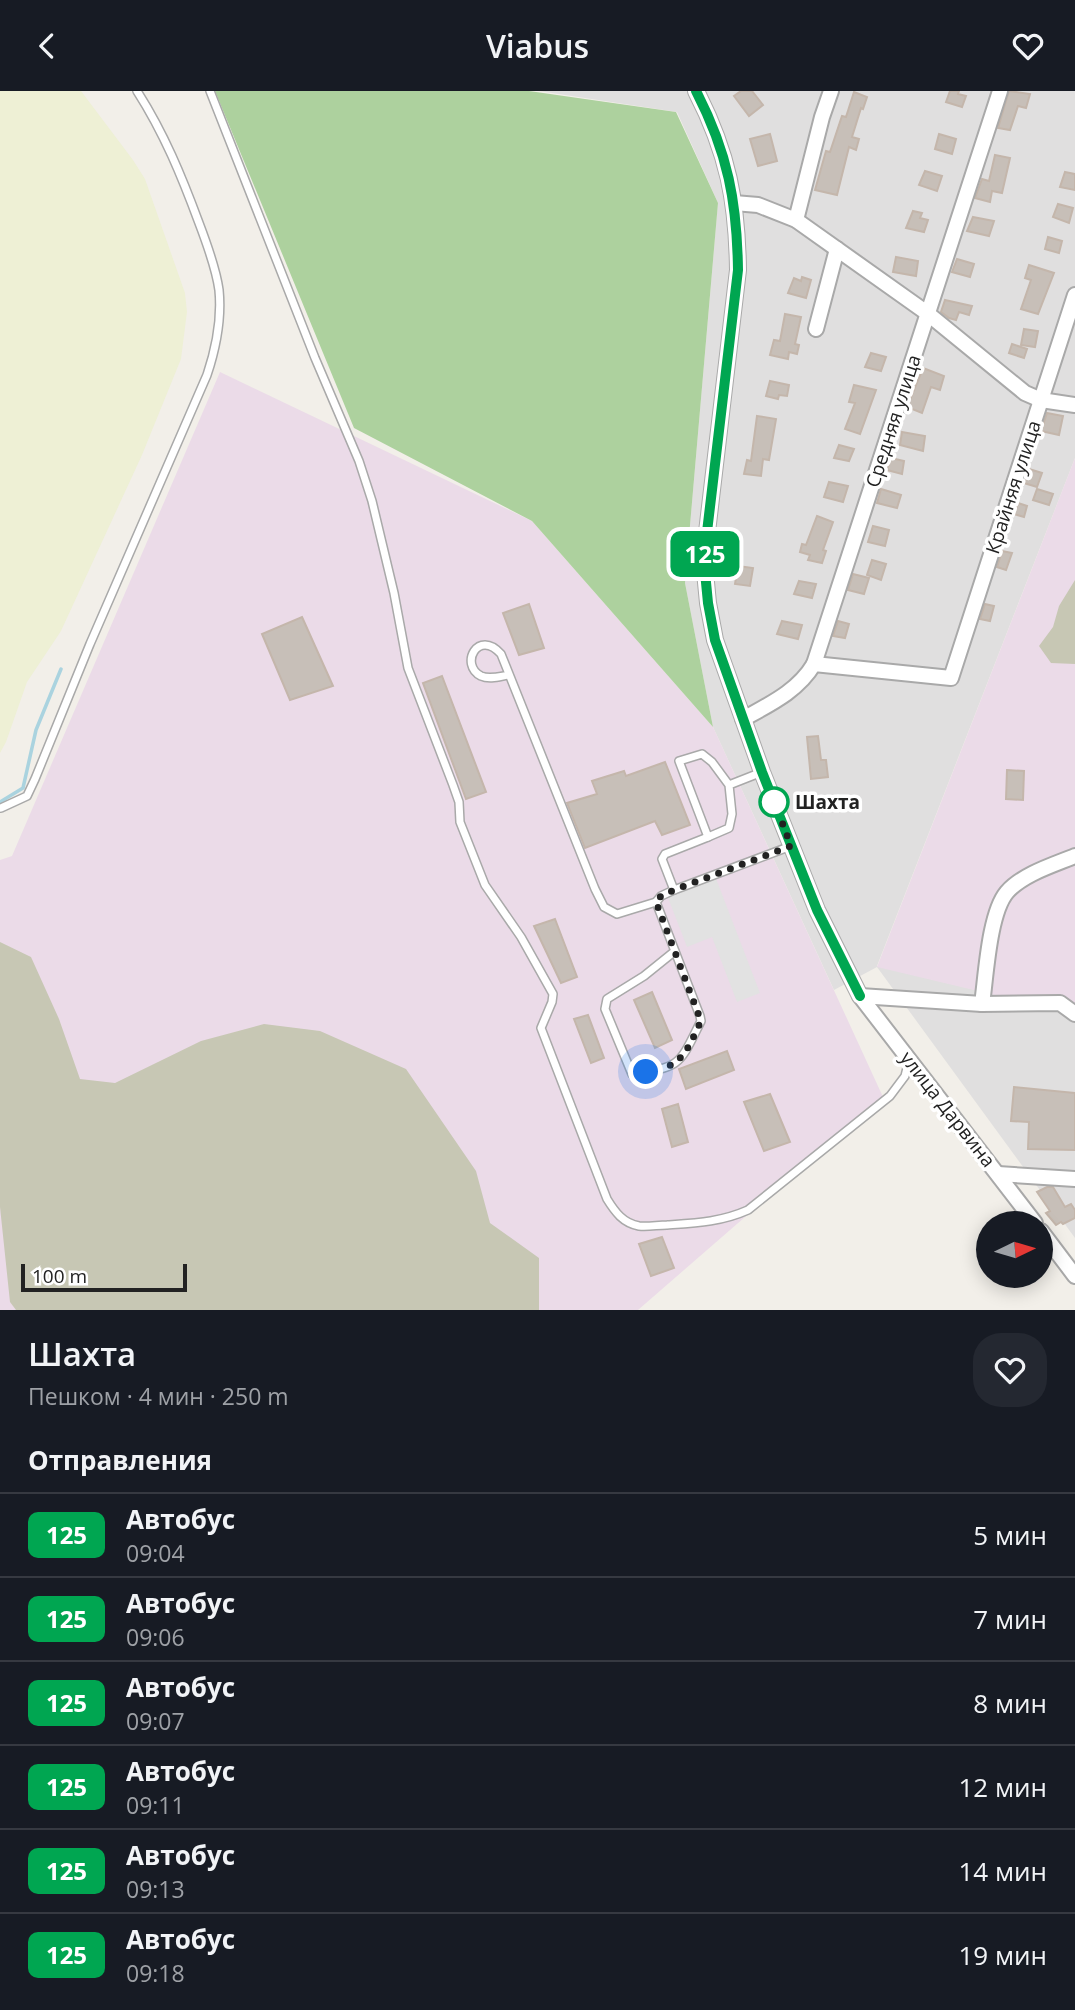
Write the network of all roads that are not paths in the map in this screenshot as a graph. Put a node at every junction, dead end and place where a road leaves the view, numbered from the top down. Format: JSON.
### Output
{"nodes":[{"id":1,"x":137,"y":91,"type":"edge"},
{"id":2,"x":210,"y":91,"type":"edge"},
{"id":3,"x":696,"y":91,"type":"edge"},
{"id":4,"x":831,"y":91,"type":"edge"},
{"id":5,"x":1000,"y":91,"type":"edge"},
{"id":6,"x":734,"y":203,"type":"junction"},
{"id":7,"x":796,"y":220,"type":"junction"},
{"id":8,"x":837,"y":249,"type":"junction"},
{"id":9,"x":1075,"y":295,"type":"edge"},
{"id":10,"x":928,"y":313,"type":"junction"},
{"id":11,"x":816,"y":329,"type":"dead end"},
{"id":12,"x":1041,"y":400,"type":"junction"},
{"id":13,"x":1075,"y":405,"type":"edge"},
{"id":14,"x":814,"y":664,"type":"junction"},
{"id":15,"x":509,"y":675,"type":"junction"},
{"id":16,"x":743,"y":719,"type":"junction"},
{"id":17,"x":762,"y":772,"type":"junction"},
{"id":18,"x":729,"y":785,"type":"junction"},
{"id":19,"x":1,"y":808,"type":"edge"},
{"id":20,"x":708,"y":837,"type":"junction"},
{"id":21,"x":791,"y":846,"type":"junction"},
{"id":22,"x":1075,"y":856,"type":"edge"},
{"id":23,"x":674,"y":890,"type":"junction"},
{"id":24,"x":656,"y":902,"type":"junction"},
{"id":25,"x":675,"y":951,"type":"junction"},
{"id":26,"x":860,"y":996,"type":"junction"},
{"id":27,"x":982,"y":1004,"type":"junction"},
{"id":28,"x":1075,"y":1014,"type":"edge"},
{"id":29,"x":909,"y":1059,"type":"junction"},
{"id":30,"x":998,"y":1174,"type":"junction"},
{"id":31,"x":1075,"y":1179,"type":"edge"},
{"id":32,"x":1026,"y":1211,"type":"edge"},
{"id":33,"x":1054,"y":1248,"type":"edge"},
{"id":34,"x":1075,"y":1276,"type":"edge"}],
"edges":[{"from":1,"to":19,"type":"lane"},
{"from":2,"to":29,"type":"lane"},
{"from":3,"to":6,"type":"street","name":"улица Дарвина"},
{"from":4,"to":7,"type":"street"},
{"from":5,"to":10,"type":"street","name":"Средняя улица"},
{"from":6,"to":7,"type":"street"},
{"from":6,"to":16,"type":"street","name":"улица Дарвина"},
{"from":7,"to":8,"type":"street"},
{"from":8,"to":10,"type":"street"},
{"from":8,"to":11,"type":"street"},
{"from":9,"to":12,"type":"street","name":"Крайняя улица"},
{"from":10,"to":12,"type":"street"},
{"from":10,"to":14,"type":"street","name":"Средняя улица"},
{"from":12,"to":13,"type":"street"},
{"from":12,"to":14,"type":"street","name":"Крайняя улица"},
{"from":14,"to":16,"type":"street","name":"Средняя улица"},
{"from":15,"to":15,"type":"lane"},
{"from":15,"to":24,"type":"lane"},
{"from":16,"to":17,"type":"street","name":"улица Дарвина"},
{"from":17,"to":18,"type":"lane"},
{"from":17,"to":21,"type":"street","name":"улица Дарвина"},
{"from":18,"to":20,"type":"lane"},
{"from":18,"to":20,"type":"lane"},
{"from":20,"to":23,"type":"lane"},
{"from":21,"to":23,"type":"lane"},
{"from":21,"to":26,"type":"street","name":"улица Дарвина"},
{"from":22,"to":27,"type":"street"},
{"from":23,"to":24,"type":"lane"},
{"from":24,"to":25,"type":"lane"},
{"from":25,"to":25,"type":"lane"},
{"from":26,"to":27,"type":"street"},
{"from":26,"to":29,"type":"street","name":"улица Дарвина"},
{"from":27,"to":28,"type":"street"},
{"from":29,"to":30,"type":"street","name":"улица Дарвина"},
{"from":30,"to":31,"type":"street"},
{"from":30,"to":32,"type":"street","name":"улица Дарвина"},
{"from":33,"to":34,"type":"street"}]}
